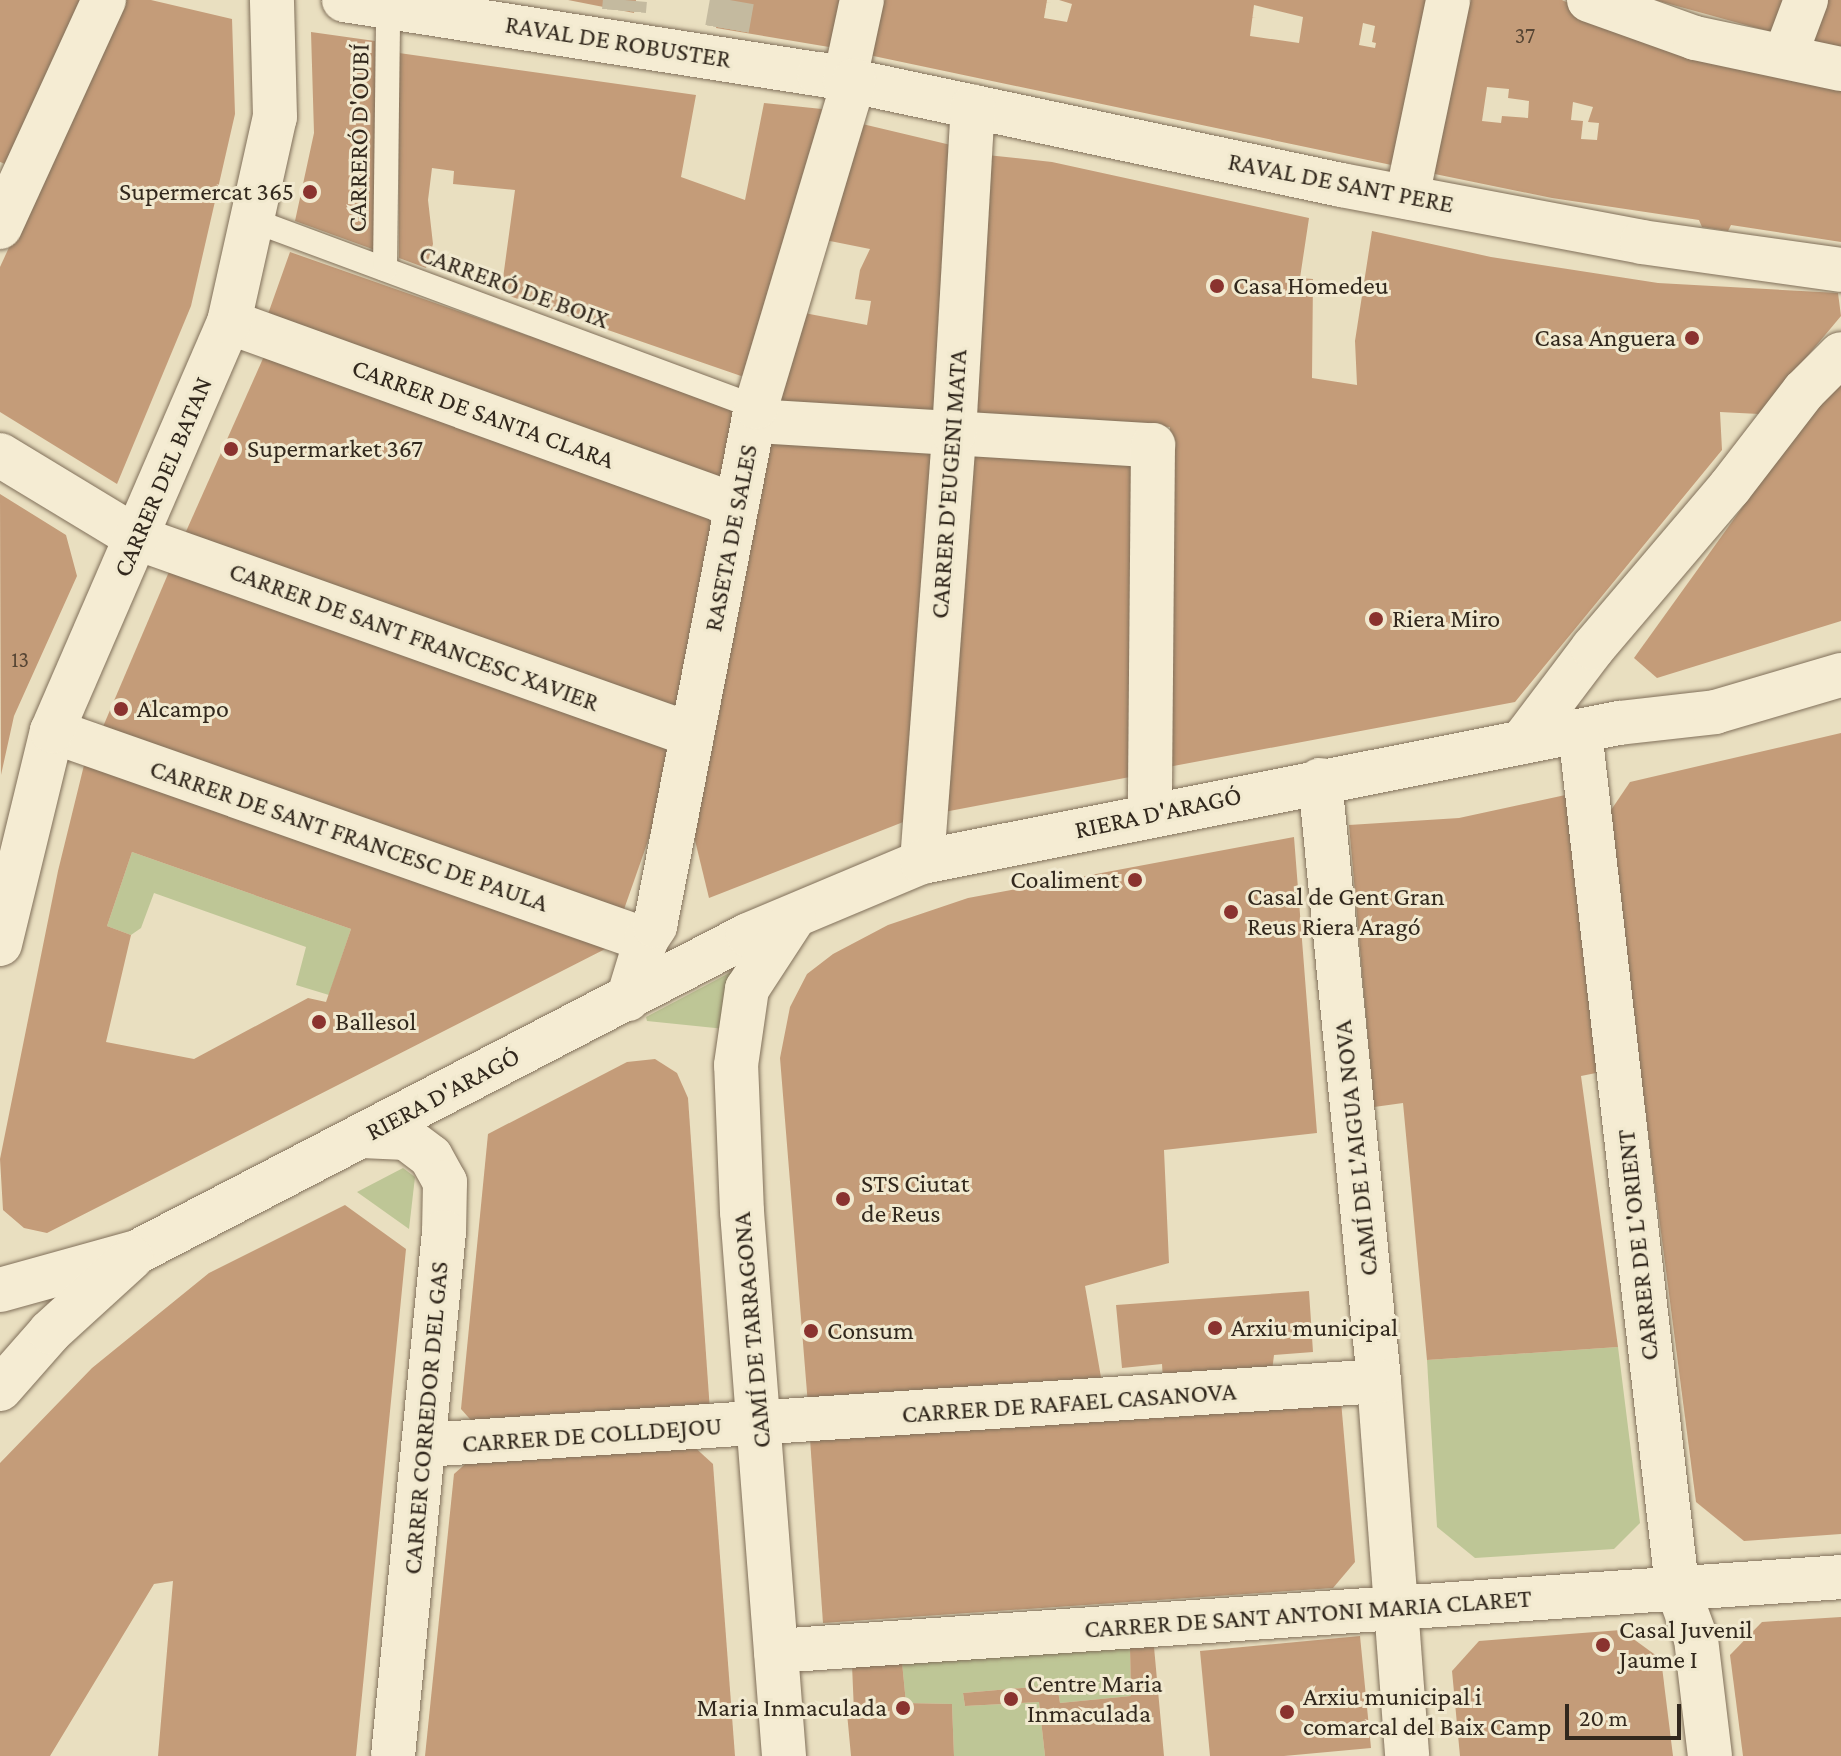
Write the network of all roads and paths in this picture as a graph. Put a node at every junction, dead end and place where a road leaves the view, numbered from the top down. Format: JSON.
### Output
{"nodes":[{"id":1,"x":104,"y":0,"type":"edge"},
{"id":2,"x":272,"y":0,"type":"edge"},
{"id":3,"x":344,"y":0,"type":"edge"},
{"id":4,"x":862,"y":0,"type":"edge"},
{"id":5,"x":1448,"y":0,"type":"edge"},
{"id":6,"x":1806,"y":0,"type":"edge"},
{"id":7,"x":1602,"y":3,"type":"edge"},
{"id":8,"x":388,"y":8,"type":"junction"},
{"id":9,"x":1785,"y":56,"type":"junction"},
{"id":10,"x":1841,"y":69,"type":"edge"},
{"id":11,"x":849,"y":80,"type":"junction"},
{"id":12,"x":973,"y":107,"type":"junction"},
{"id":13,"x":1407,"y":197,"type":"junction"},
{"id":14,"x":252,"y":220,"type":"junction"},
{"id":15,"x":0,"y":227,"type":"edge"},
{"id":16,"x":385,"y":269,"type":"junction"},
{"id":17,"x":1841,"y":270,"type":"edge"},
{"id":18,"x":229,"y":322,"type":"junction"},
{"id":19,"x":1841,"y":354,"type":"edge"},
{"id":20,"x":756,"y":414,"type":"junction"},
{"id":21,"x":954,"y":433,"type":"junction"},
{"id":22,"x":0,"y":455,"type":"edge"},
{"id":23,"x":737,"y":506,"type":"junction"},
{"id":24,"x":137,"y":538,"type":"junction"},
{"id":25,"x":1593,"y":648,"type":"junction"},
{"id":26,"x":1841,"y":675,"type":"edge"},
{"id":27,"x":1600,"y":727,"type":"junction"},
{"id":28,"x":52,"y":731,"type":"junction"},
{"id":29,"x":692,"y":735,"type":"junction"},
{"id":30,"x":1522,"y":742,"type":"junction"},
{"id":31,"x":1320,"y":780,"type":"junction"},
{"id":32,"x":1150,"y":815,"type":"junction"},
{"id":33,"x":922,"y":862,"type":"junction"},
{"id":34,"x":794,"y":917,"type":"junction"},
{"id":35,"x":748,"y":935,"type":"junction"},
{"id":36,"x":646,"y":940,"type":"junction"},
{"id":37,"x":0,"y":944,"type":"edge"},
{"id":38,"x":628,"y":999,"type":"junction"},
{"id":39,"x":362,"y":1136,"type":"junction"},
{"id":40,"x":137,"y":1252,"type":"junction"},
{"id":41,"x":8,"y":1286,"type":"edge"},
{"id":42,"x":1379,"y":1381,"type":"junction"},
{"id":43,"x":0,"y":1389,"type":"edge"},
{"id":44,"x":760,"y":1425,"type":"junction"},
{"id":45,"x":424,"y":1445,"type":"junction"},
{"id":46,"x":1841,"y":1577,"type":"edge"},
{"id":47,"x":1677,"y":1587,"type":"junction"},
{"id":48,"x":1394,"y":1608,"type":"junction"},
{"id":49,"x":776,"y":1651,"type":"junction"},
{"id":50,"x":393,"y":1756,"type":"edge"},
{"id":51,"x":784,"y":1756,"type":"edge"},
{"id":52,"x":1407,"y":1756,"type":"edge"},
{"id":53,"x":1710,"y":1756,"type":"edge"}],
"edges":[{"from":1,"to":15,"type":"street"},
{"from":2,"to":14,"type":"street","name":"CARRER DEL BATAN"},
{"from":3,"to":8,"type":"street","name":"RAVAL DE ROBUSTER"},
{"from":4,"to":11,"type":"street","name":"RASETA DE SALES"},
{"from":5,"to":13,"type":"street"},
{"from":6,"to":9,"type":"street"},
{"from":7,"to":9,"type":"street"},
{"from":8,"to":11,"type":"street","name":"RAVAL DE ROBUSTER"},
{"from":8,"to":16,"type":"lane","name":"CARRERÓ D'OUBÍ"},
{"from":9,"to":10,"type":"street"},
{"from":11,"to":12,"type":"street","name":"RAVAL DE SANT PERE"},
{"from":11,"to":20,"type":"street","name":"RASETA DE SALES"},
{"from":12,"to":13,"type":"street","name":"RAVAL DE SANT PERE"},
{"from":12,"to":21,"type":"street","name":"CARRER D'EUGENI MATA"},
{"from":13,"to":17,"type":"street","name":"RAVAL DE SANT PERE"},
{"from":14,"to":16,"type":"lane","name":"CARRERÓ DE BOIX"},
{"from":14,"to":18,"type":"street","name":"CARRER DEL BATAN"},
{"from":16,"to":20,"type":"lane","name":"CARRERÓ DE BOIX"},
{"from":18,"to":23,"type":"street","name":"CARRER DE SANTA CLARA"},
{"from":18,"to":24,"type":"street","name":"CARRER DEL BATAN"},
{"from":19,"to":25,"type":"street"},
{"from":20,"to":21,"type":"street"},
{"from":20,"to":23,"type":"street","name":"RASETA DE SALES"},
{"from":21,"to":32,"type":"street"},
{"from":21,"to":33,"type":"street","name":"CARRER D'EUGENI MATA"},
{"from":22,"to":24,"type":"street","name":"CARRER DE SANT FRANCESC XAVIER"},
{"from":23,"to":29,"type":"street","name":"RASETA DE SALES"},
{"from":24,"to":28,"type":"street","name":"CARRER DEL BATAN"},
{"from":24,"to":29,"type":"street","name":"CARRER DE SANT FRANCESC XAVIER"},
{"from":25,"to":27,"type":"street"},
{"from":25,"to":30,"type":"street"},
{"from":26,"to":27,"type":"street","name":"RIERA D'ARAGÓ"},
{"from":27,"to":30,"type":"street","name":"RIERA D'ARAGÓ"},
{"from":27,"to":47,"type":"street","name":"CARRER DE L'ORIENT"},
{"from":28,"to":36,"type":"street","name":"CARRER DE SANT FRANCESC DE PAULA"},
{"from":28,"to":37,"type":"street","name":"CARRER DEL BATAN"},
{"from":29,"to":36,"type":"street","name":"RASETA DE SALES"},
{"from":30,"to":31,"type":"street","name":"RIERA D'ARAGÓ"},
{"from":31,"to":32,"type":"street","name":"RIERA D'ARAGÓ"},
{"from":31,"to":42,"type":"street","name":"CAMÍ DE L'AIGUA NOVA"},
{"from":32,"to":33,"type":"street","name":"RIERA D'ARAGÓ"},
{"from":33,"to":34,"type":"street","name":"RIERA D'ARAGÓ"},
{"from":34,"to":35,"type":"street","name":"RIERA D'ARAGÓ"},
{"from":34,"to":44,"type":"street","name":"CAMÍ DE TARRAGONA"},
{"from":35,"to":36,"type":"street","name":"RIERA D'ARAGÓ"},
{"from":35,"to":38,"type":"street","name":"RIERA D'ARAGÓ"},
{"from":36,"to":38,"type":"street","name":"RASETA DE SALES"},
{"from":38,"to":39,"type":"street","name":"RIERA D'ARAGÓ"},
{"from":39,"to":40,"type":"street","name":"RIERA D'ARAGÓ"},
{"from":39,"to":45,"type":"street","name":"CARRER CORREDOR DEL GAS"},
{"from":40,"to":41,"type":"street","name":"RIERA D'ARAGÓ"},
{"from":40,"to":43,"type":"street","name":"RIERA D'ARAGÓ"},
{"from":42,"to":44,"type":"street","name":"CARRER DE RAFAEL CASANOVA"},
{"from":42,"to":48,"type":"street","name":"CAMÍ DE L'AIGUA NOVA"},
{"from":44,"to":45,"type":"street","name":"CARRER DE COLLDEJOU"},
{"from":44,"to":49,"type":"street","name":"CAMÍ DE TARRAGONA"},
{"from":45,"to":50,"type":"street","name":"CARRER CORREDOR DEL GAS"},
{"from":46,"to":47,"type":"street","name":"CARRER DE SANT ANTONI MARIA CLARET"},
{"from":47,"to":48,"type":"street","name":"CARRER DE SANT ANTONI MARIA CLARET"},
{"from":47,"to":53,"type":"street","name":"CARRER DE L'ORIENT"},
{"from":48,"to":49,"type":"street","name":"CARRER DE SANT ANTONI MARIA CLARET"},
{"from":48,"to":52,"type":"street","name":"CAMÍ DE L'AIGUA NOVA"},
{"from":49,"to":51,"type":"street","name":"CAMÍ DE TARRAGONA"}]}
